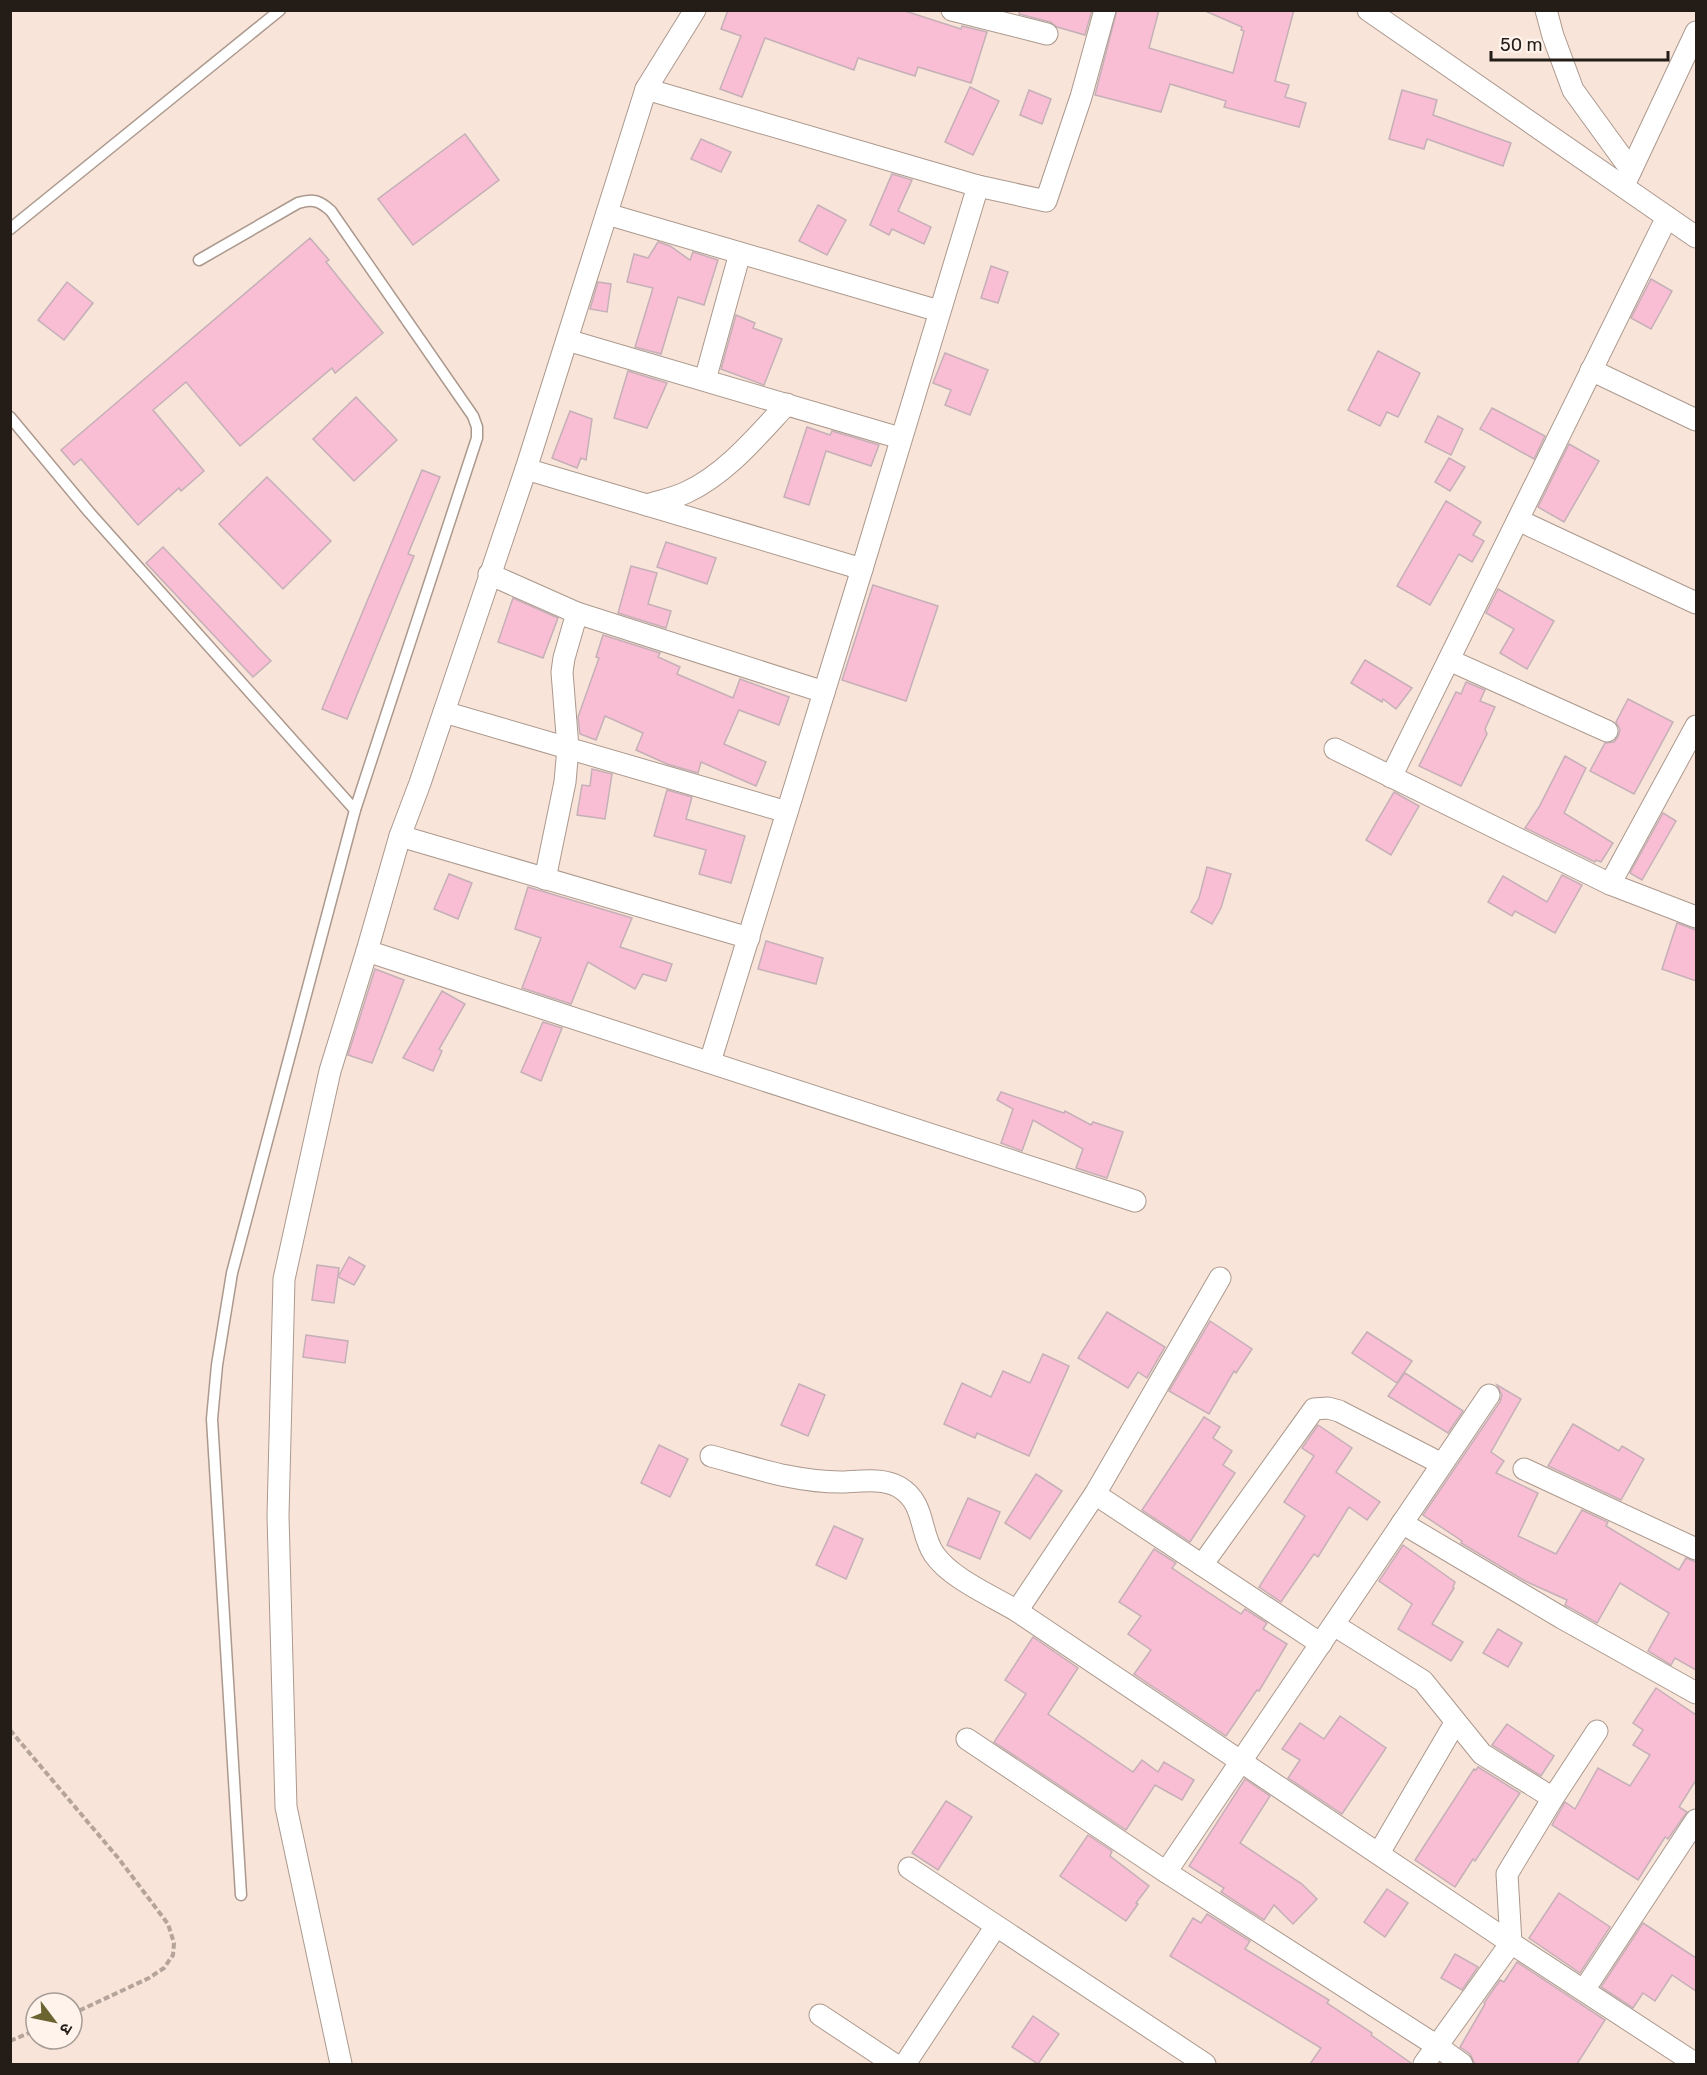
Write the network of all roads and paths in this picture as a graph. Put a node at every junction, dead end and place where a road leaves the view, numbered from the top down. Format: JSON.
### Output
{"nodes":[{"id":1,"x":280,"y":10,"type":"edge"},
{"id":2,"x":695,"y":10,"type":"edge"},
{"id":3,"x":951,"y":10,"type":"edge"},
{"id":4,"x":1105,"y":10,"type":"edge"},
{"id":5,"x":1368,"y":10,"type":"edge"},
{"id":6,"x":1546,"y":10,"type":"edge"},
{"id":7,"x":1696,"y":32,"type":"edge"},
{"id":8,"x":1047,"y":34,"type":"dead end"},
{"id":9,"x":646,"y":89,"type":"junction"},
{"id":10,"x":1627,"y":179,"type":"junction"},
{"id":11,"x":978,"y":186,"type":"junction"},
{"id":12,"x":607,"y":214,"type":"junction"},
{"id":13,"x":1667,"y":217,"type":"junction"},
{"id":14,"x":10,"y":229,"type":"edge"},
{"id":15,"x":1696,"y":237,"type":"edge"},
{"id":16,"x":740,"y":253,"type":"junction"},
{"id":17,"x":198,"y":260,"type":"dead end"},
{"id":18,"x":939,"y":311,"type":"junction"},
{"id":19,"x":567,"y":340,"type":"junction"},
{"id":20,"x":1592,"y":370,"type":"junction"},
{"id":21,"x":705,"y":380,"type":"junction"},
{"id":22,"x":787,"y":404,"type":"junction"},
{"id":23,"x":10,"y":417,"type":"edge"},
{"id":24,"x":1696,"y":420,"type":"edge"},
{"id":25,"x":900,"y":438,"type":"junction"},
{"id":26,"x":526,"y":469,"type":"junction"},
{"id":27,"x":647,"y":505,"type":"junction"},
{"id":28,"x":1518,"y":520,"type":"junction"},
{"id":29,"x":862,"y":569,"type":"junction"},
{"id":30,"x":489,"y":574,"type":"junction"},
{"id":31,"x":1696,"y":603,"type":"edge"},
{"id":32,"x":577,"y":613,"type":"junction"},
{"id":33,"x":1449,"y":660,"type":"junction"},
{"id":34,"x":824,"y":692,"type":"junction"},
{"id":35,"x":444,"y":712,"type":"junction"},
{"id":36,"x":1696,"y":729,"type":"edge"},
{"id":37,"x":1607,"y":731,"type":"dead end"},
{"id":38,"x":568,"y":748,"type":"junction"},
{"id":39,"x":1335,"y":749,"type":"dead end"},
{"id":40,"x":1391,"y":777,"type":"junction"},
{"id":41,"x":355,"y":810,"type":"junction"},
{"id":42,"x":788,"y":812,"type":"junction"},
{"id":43,"x":400,"y":836,"type":"junction"},
{"id":44,"x":545,"y":879,"type":"junction"},
{"id":45,"x":1610,"y":884,"type":"junction"},
{"id":46,"x":1696,"y":917,"type":"edge"},
{"id":47,"x":748,"y":938,"type":"junction"},
{"id":48,"x":367,"y":951,"type":"junction"},
{"id":49,"x":710,"y":1062,"type":"junction"},
{"id":50,"x":1135,"y":1200,"type":"dead end"},
{"id":51,"x":1220,"y":1278,"type":"dead end"},
{"id":52,"x":1489,"y":1395,"type":"dead end"},
{"id":53,"x":711,"y":1456,"type":"dead end"},
{"id":54,"x":1442,"y":1464,"type":"junction"},
{"id":55,"x":1524,"y":1469,"type":"dead end"},
{"id":56,"x":1095,"y":1494,"type":"junction"},
{"id":57,"x":1402,"y":1523,"type":"junction"},
{"id":58,"x":1696,"y":1549,"type":"edge"},
{"id":59,"x":1202,"y":1565,"type":"junction"},
{"id":60,"x":1017,"y":1611,"type":"junction"},
{"id":61,"x":1334,"y":1624,"type":"junction"},
{"id":62,"x":1321,"y":1644,"type":"junction"},
{"id":63,"x":1696,"y":1693,"type":"edge"},
{"id":64,"x":1455,"y":1723,"type":"junction"},
{"id":65,"x":10,"y":1730,"type":"edge"},
{"id":66,"x":1597,"y":1731,"type":"dead end"},
{"id":67,"x":967,"y":1739,"type":"dead end"},
{"id":68,"x":1242,"y":1761,"type":"junction"},
{"id":69,"x":1553,"y":1798,"type":"junction"},
{"id":70,"x":1696,"y":1820,"type":"edge"},
{"id":71,"x":1379,"y":1853,"type":"junction"},
{"id":72,"x":909,"y":1868,"type":"dead end"},
{"id":73,"x":1166,"y":1872,"type":"junction"},
{"id":74,"x":241,"y":1895,"type":"dead end"},
{"id":75,"x":996,"y":1926,"type":"junction"},
{"id":76,"x":1511,"y":1942,"type":"junction"},
{"id":77,"x":1584,"y":1990,"type":"junction"},
{"id":78,"x":84,"y":2008,"type":"edge"},
{"id":79,"x":820,"y":2015,"type":"dead end"},
{"id":80,"x":24,"y":2035,"type":"edge"},
{"id":81,"x":10,"y":2041,"type":"edge"},
{"id":82,"x":1437,"y":2046,"type":"junction"},
{"id":83,"x":341,"y":2064,"type":"edge"},
{"id":84,"x":894,"y":2064,"type":"edge"},
{"id":85,"x":905,"y":2064,"type":"edge"},
{"id":86,"x":1205,"y":2064,"type":"edge"},
{"id":87,"x":1424,"y":2064,"type":"edge"},
{"id":88,"x":1462,"y":2064,"type":"edge"},
{"id":89,"x":1696,"y":2064,"type":"edge"}],
"edges":[{"from":1,"to":14,"type":"lane"},
{"from":2,"to":9,"type":"street"},
{"from":3,"to":8,"type":"street"},
{"from":4,"to":11,"type":"street"},
{"from":5,"to":10,"type":"street"},
{"from":6,"to":10,"type":"street"},
{"from":7,"to":10,"type":"street"},
{"from":9,"to":11,"type":"street"},
{"from":9,"to":12,"type":"street"},
{"from":10,"to":13,"type":"street"},
{"from":11,"to":18,"type":"street"},
{"from":12,"to":16,"type":"street"},
{"from":12,"to":19,"type":"street"},
{"from":13,"to":15,"type":"street"},
{"from":13,"to":20,"type":"street"},
{"from":16,"to":18,"type":"street"},
{"from":16,"to":21,"type":"street"},
{"from":17,"to":41,"type":"lane"},
{"from":18,"to":25,"type":"street"},
{"from":19,"to":21,"type":"street"},
{"from":19,"to":26,"type":"street"},
{"from":20,"to":24,"type":"street"},
{"from":20,"to":28,"type":"street"},
{"from":21,"to":22,"type":"street"},
{"from":22,"to":25,"type":"street"},
{"from":22,"to":27,"type":"street"},
{"from":23,"to":41,"type":"lane"},
{"from":25,"to":29,"type":"street"},
{"from":26,"to":27,"type":"street"},
{"from":26,"to":30,"type":"street"},
{"from":27,"to":29,"type":"street"},
{"from":28,"to":31,"type":"street"},
{"from":28,"to":33,"type":"street"},
{"from":29,"to":34,"type":"street"},
{"from":30,"to":32,"type":"street"},
{"from":30,"to":35,"type":"street"},
{"from":32,"to":34,"type":"street"},
{"from":32,"to":38,"type":"street"},
{"from":33,"to":37,"type":"street"},
{"from":33,"to":40,"type":"street"},
{"from":34,"to":42,"type":"street"},
{"from":35,"to":38,"type":"street"},
{"from":35,"to":43,"type":"street"},
{"from":36,"to":45,"type":"street"},
{"from":38,"to":42,"type":"street"},
{"from":38,"to":44,"type":"street"},
{"from":39,"to":40,"type":"street"},
{"from":40,"to":45,"type":"street"},
{"from":41,"to":74,"type":"lane"},
{"from":42,"to":47,"type":"street"},
{"from":43,"to":44,"type":"street"},
{"from":43,"to":48,"type":"street"},
{"from":44,"to":47,"type":"street"},
{"from":45,"to":46,"type":"street"},
{"from":47,"to":49,"type":"street"},
{"from":48,"to":49,"type":"street"},
{"from":48,"to":83,"type":"street"},
{"from":49,"to":50,"type":"street"},
{"from":51,"to":56,"type":"street"},
{"from":52,"to":54,"type":"street"},
{"from":53,"to":60,"type":"street"},
{"from":54,"to":57,"type":"street"},
{"from":54,"to":59,"type":"street"},
{"from":55,"to":58,"type":"street"},
{"from":56,"to":59,"type":"street"},
{"from":56,"to":60,"type":"street"},
{"from":57,"to":61,"type":"street"},
{"from":57,"to":63,"type":"street"},
{"from":59,"to":62,"type":"street"},
{"from":60,"to":68,"type":"street"},
{"from":61,"to":62,"type":"street"},
{"from":61,"to":64,"type":"street"},
{"from":62,"to":68,"type":"street"},
{"from":64,"to":69,"type":"street"},
{"from":64,"to":71,"type":"street"},
{"from":65,"to":78,"type":"path"},
{"from":66,"to":69,"type":"street"},
{"from":67,"to":73,"type":"street"},
{"from":68,"to":71,"type":"street"},
{"from":68,"to":73,"type":"street"},
{"from":69,"to":76,"type":"street"},
{"from":70,"to":77,"type":"street"},
{"from":71,"to":76,"type":"street"},
{"from":72,"to":75,"type":"street"},
{"from":73,"to":82,"type":"street"},
{"from":75,"to":85,"type":"street"},
{"from":75,"to":86,"type":"street"},
{"from":76,"to":77,"type":"street"},
{"from":76,"to":82,"type":"street"},
{"from":77,"to":89,"type":"street"},
{"from":79,"to":84,"type":"street"},
{"from":80,"to":81,"type":"path"},
{"from":82,"to":87,"type":"street"},
{"from":82,"to":88,"type":"street"}]}
